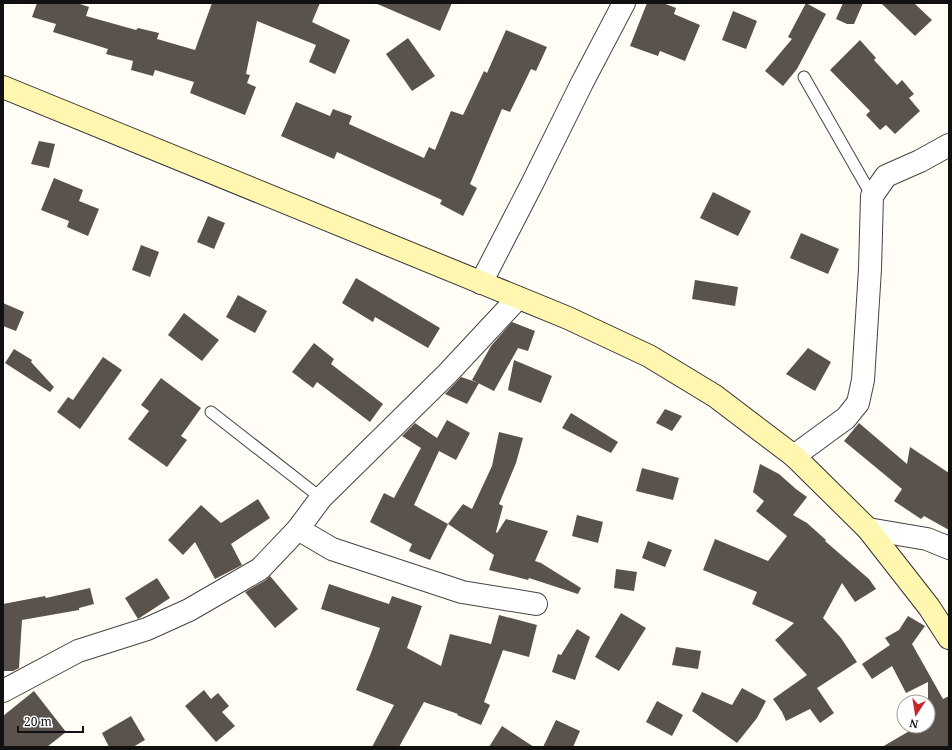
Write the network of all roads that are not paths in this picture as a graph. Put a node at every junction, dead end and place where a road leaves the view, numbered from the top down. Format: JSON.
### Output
{"nodes":[{"id":1,"x":624,"y":3,"type":"edge"},
{"id":2,"x":804,"y":77,"type":"dead end"},
{"id":3,"x":3,"y":87,"type":"edge"},
{"id":4,"x":949,"y":145,"type":"edge"},
{"id":5,"x":872,"y":196,"type":"junction"},
{"id":6,"x":481,"y":283,"type":"junction"},
{"id":7,"x":518,"y":298,"type":"junction"},
{"id":8,"x":210,"y":412,"type":"dead end"},
{"id":9,"x":794,"y":456,"type":"junction"},
{"id":10,"x":321,"y":498,"type":"junction"},
{"id":11,"x":298,"y":529,"type":"junction"},
{"id":12,"x":868,"y":529,"type":"junction"},
{"id":13,"x":949,"y":548,"type":"edge"},
{"id":14,"x":536,"y":604,"type":"dead end"},
{"id":15,"x":949,"y":638,"type":"edge"},
{"id":16,"x":3,"y":691,"type":"edge"}],
"edges":[{"from":1,"to":6,"type":"street"},
{"from":2,"to":5,"type":"lane"},
{"from":3,"to":6,"type":"main road"},
{"from":4,"to":5,"type":"street"},
{"from":5,"to":9,"type":"street"},
{"from":6,"to":7,"type":"main road"},
{"from":7,"to":9,"type":"main road"},
{"from":7,"to":10,"type":"street"},
{"from":8,"to":10,"type":"lane"},
{"from":9,"to":12,"type":"main road"},
{"from":10,"to":11,"type":"street"},
{"from":11,"to":14,"type":"street"},
{"from":11,"to":16,"type":"street"},
{"from":12,"to":13,"type":"street"},
{"from":12,"to":15,"type":"main road"}]}
